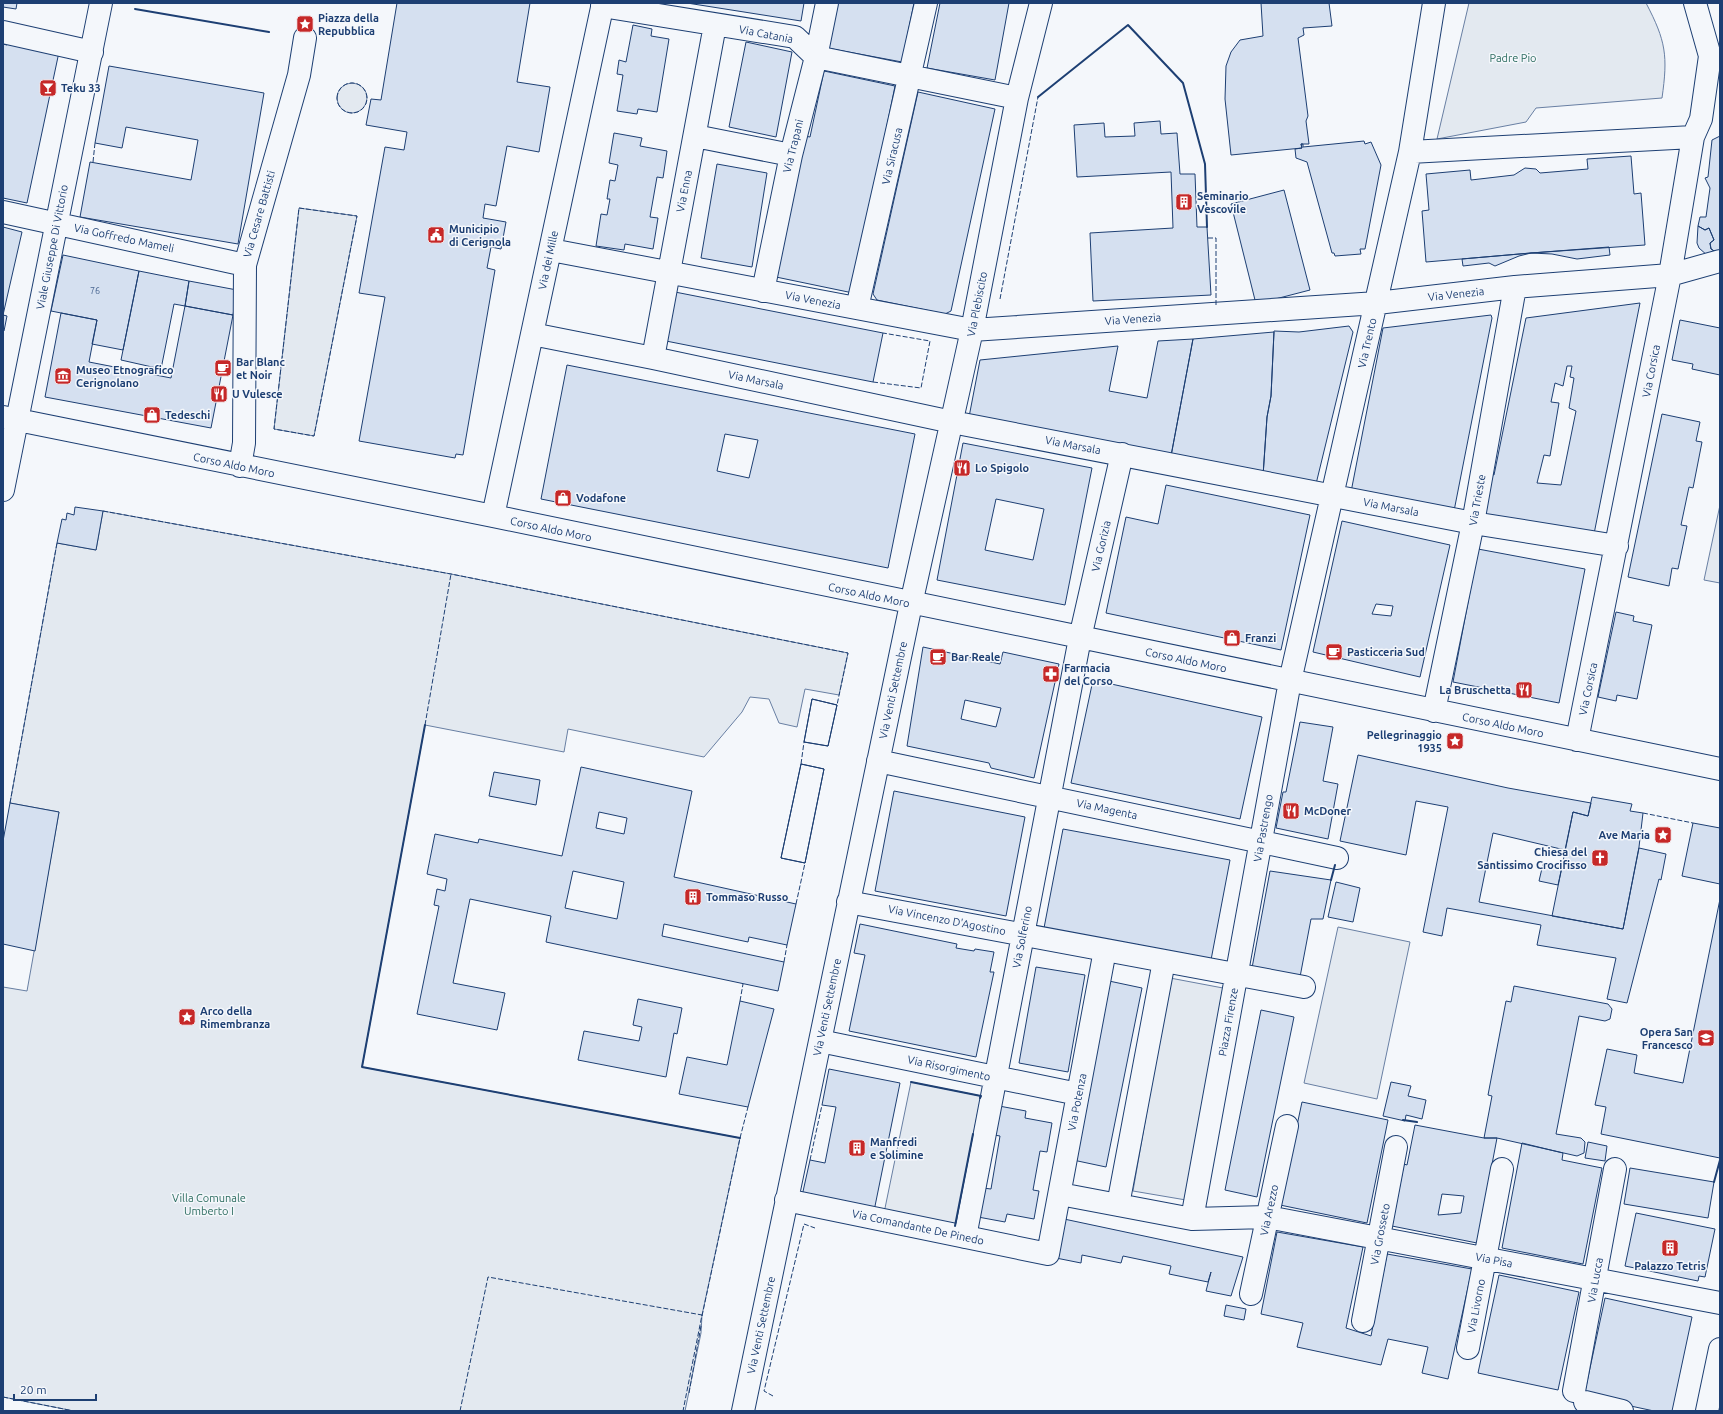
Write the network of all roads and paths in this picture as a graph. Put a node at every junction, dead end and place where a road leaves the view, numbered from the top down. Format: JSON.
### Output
{"nodes":[{"id":1,"x":101,"y":3,"type":"edge"},
{"id":2,"x":827,"y":3,"type":"edge"},
{"id":3,"x":926,"y":3,"type":"edge"},
{"id":4,"x":1041,"y":3,"type":"edge"},
{"id":5,"x":1434,"y":3,"type":"edge"},
{"id":6,"x":1695,"y":3,"type":"edge"},
{"id":7,"x":602,"y":4,"type":"edge"},
{"id":8,"x":715,"y":25,"type":"junction"},
{"id":9,"x":3,"y":32,"type":"edge"},
{"id":10,"x":305,"y":38,"type":"dead end"},
{"id":11,"x":92,"y":52,"type":"junction"},
{"id":12,"x":816,"y":57,"type":"junction"},
{"id":13,"x":910,"y":74,"type":"junction"},
{"id":14,"x":1017,"y":98,"type":"junction"},
{"id":15,"x":695,"y":136,"type":"junction"},
{"id":16,"x":1693,"y":138,"type":"junction"},
{"id":17,"x":1410,"y":152,"type":"junction"},
{"id":18,"x":790,"y":155,"type":"junction"},
{"id":19,"x":3,"y":212,"type":"edge"},
{"id":20,"x":57,"y":223,"type":"junction"},
{"id":21,"x":551,"y":250,"type":"junction"},
{"id":22,"x":1720,"y":261,"type":"edge"},
{"id":23,"x":245,"y":264,"type":"junction"},
{"id":24,"x":668,"y":272,"type":"junction"},
{"id":25,"x":1670,"y":276,"type":"junction"},
{"id":26,"x":1515,"y":287,"type":"junction"},
{"id":27,"x":763,"y":291,"type":"junction"},
{"id":28,"x":1377,"y":303,"type":"junction"},
{"id":29,"x":857,"y":308,"type":"junction"},
{"id":30,"x":972,"y":330,"type":"junction"},
{"id":31,"x":532,"y":334,"type":"junction"},
{"id":32,"x":653,"y":358,"type":"junction"},
{"id":33,"x":10,"y":419,"type":"edge"},
{"id":34,"x":952,"y":422,"type":"junction"},
{"id":35,"x":1122,"y":454,"type":"junction"},
{"id":36,"x":240,"y":466,"type":"junction"},
{"id":37,"x":3,"y":490,"type":"edge"},
{"id":38,"x":1332,"y":496,"type":"junction"},
{"id":39,"x":493,"y":516,"type":"junction"},
{"id":40,"x":1473,"y":523,"type":"junction"},
{"id":41,"x":1617,"y":546,"type":"junction"},
{"id":42,"x":910,"y":604,"type":"junction"},
{"id":43,"x":1080,"y":638,"type":"junction"},
{"id":44,"x":1290,"y":681,"type":"junction"},
{"id":45,"x":1434,"y":711,"type":"junction"},
{"id":46,"x":1577,"y":740,"type":"junction"},
{"id":47,"x":878,"y":761,"type":"junction"},
{"id":48,"x":1720,"y":769,"type":"edge"},
{"id":49,"x":1049,"y":797,"type":"junction"},
{"id":50,"x":1261,"y":842,"type":"junction"},
{"id":51,"x":1337,"y":858,"type":"dead end"},
{"id":52,"x":848,"y":902,"type":"junction"},
{"id":53,"x":1023,"y":934,"type":"junction"},
{"id":54,"x":1105,"y":950,"type":"junction"},
{"id":55,"x":1164,"y":961,"type":"junction"},
{"id":56,"x":1236,"y":974,"type":"junction"},
{"id":57,"x":1304,"y":987,"type":"dead end"},
{"id":58,"x":820,"y":1042,"type":"junction"},
{"id":59,"x":995,"y":1078,"type":"junction"},
{"id":60,"x":1078,"y":1094,"type":"junction"},
{"id":61,"x":1287,"y":1126,"type":"dead end"},
{"id":62,"x":1396,"y":1148,"type":"dead end"},
{"id":63,"x":1502,"y":1169,"type":"dead end"},
{"id":64,"x":1615,"y":1169,"type":"dead end"},
{"id":65,"x":1060,"y":1194,"type":"junction"},
{"id":66,"x":786,"y":1200,"type":"junction"},
{"id":67,"x":1118,"y":1205,"type":"junction"},
{"id":68,"x":1268,"y":1217,"type":"junction"},
{"id":69,"x":1192,"y":1219,"type":"junction"},
{"id":70,"x":965,"y":1237,"type":"junction"},
{"id":71,"x":1379,"y":1238,"type":"junction"},
{"id":72,"x":1048,"y":1254,"type":"joint"},
{"id":73,"x":1485,"y":1258,"type":"junction"},
{"id":74,"x":1595,"y":1279,"type":"junction"},
{"id":75,"x":1251,"y":1294,"type":"dead end"},
{"id":76,"x":1720,"y":1302,"type":"edge"},
{"id":77,"x":1363,"y":1321,"type":"dead end"},
{"id":78,"x":1468,"y":1348,"type":"dead end"},
{"id":79,"x":1720,"y":1349,"type":"edge"},
{"id":80,"x":743,"y":1411,"type":"edge"},
{"id":81,"x":1622,"y":1411,"type":"edge"},
{"id":82,"x":1707,"y":1411,"type":"edge"}],
"edges":[{"from":1,"to":11,"type":"street","name":"Viale Giuseppe Di Vittorio"},
{"from":2,"to":12,"type":"street","name":"Via Trapani"},
{"from":3,"to":13,"type":"street","name":"Via Siracusa"},
{"from":4,"to":14,"type":"street","name":"Via Plebiscito"},
{"from":5,"to":17,"type":"street","name":"Via Trento"},
{"from":6,"to":16,"type":"street","name":"Via Corsica"},
{"from":7,"to":8,"type":"street","name":"Via Catania"},
{"from":7,"to":21,"type":"street","name":"Via dei Mille"},
{"from":8,"to":12,"type":"street","name":"Via Catania"},
{"from":8,"to":15,"type":"street","name":"Via Enna"},
{"from":9,"to":11,"type":"street"},
{"from":10,"to":23,"type":"street","name":"Via Cesare Battisti"},
{"from":11,"to":20,"type":"street","name":"Viale Giuseppe Di Vittorio"},
{"from":12,"to":13,"type":"street"},
{"from":12,"to":18,"type":"street","name":"Via Trapani"},
{"from":13,"to":14,"type":"street"},
{"from":13,"to":29,"type":"street","name":"Via Siracusa"},
{"from":14,"to":30,"type":"street","name":"Via Plebiscito"},
{"from":15,"to":18,"type":"street"},
{"from":15,"to":24,"type":"street","name":"Via Enna"},
{"from":16,"to":17,"type":"street"},
{"from":16,"to":25,"type":"street","name":"Via Corsica"},
{"from":17,"to":28,"type":"street","name":"Via Trento"},
{"from":18,"to":27,"type":"street","name":"Via Trapani"},
{"from":19,"to":20,"type":"street","name":"Via Goffredo Mameli"},
{"from":20,"to":23,"type":"street","name":"Via Goffredo Mameli"},
{"from":20,"to":33,"type":"street","name":"Viale Giuseppe Di Vittorio"},
{"from":21,"to":24,"type":"street","name":"Via Venezia"},
{"from":21,"to":31,"type":"street","name":"Via dei Mille"},
{"from":22,"to":25,"type":"street","name":"Via Venezia"},
{"from":23,"to":36,"type":"street","name":"Via Cesare Battisti"},
{"from":24,"to":27,"type":"street","name":"Via Venezia"},
{"from":24,"to":32,"type":"street","name":"Via Enna"},
{"from":25,"to":26,"type":"street","name":"Via Venezia"},
{"from":25,"to":41,"type":"street","name":"Via Corsica"},
{"from":26,"to":28,"type":"street","name":"Via Venezia"},
{"from":26,"to":40,"type":"street","name":"Via Trieste"},
{"from":27,"to":29,"type":"street","name":"Via Venezia"},
{"from":28,"to":30,"type":"street","name":"Via Venezia"},
{"from":28,"to":38,"type":"street","name":"Via Trento"},
{"from":29,"to":30,"type":"street","name":"Via Venezia"},
{"from":30,"to":34,"type":"street","name":"Via Plebiscito"},
{"from":31,"to":32,"type":"street","name":"Via Marsala"},
{"from":31,"to":39,"type":"street","name":"Via dei Mille"},
{"from":32,"to":34,"type":"street","name":"Via Marsala"},
{"from":33,"to":36,"type":"street","name":"Corso Aldo Moro"},
{"from":33,"to":37,"type":"street","name":"Viale Giuseppe Di Vittorio"},
{"from":34,"to":35,"type":"street","name":"Via Marsala"},
{"from":34,"to":42,"type":"street","name":"Via Plebiscito"},
{"from":35,"to":38,"type":"street","name":"Via Marsala"},
{"from":35,"to":43,"type":"street","name":"Via Gorizia"},
{"from":36,"to":39,"type":"street","name":"Corso Aldo Moro"},
{"from":38,"to":40,"type":"street","name":"Via Marsala"},
{"from":38,"to":44,"type":"street","name":"Via Trento"},
{"from":39,"to":42,"type":"street","name":"Corso Aldo Moro"},
{"from":40,"to":41,"type":"street","name":"Via Marsala"},
{"from":40,"to":45,"type":"street","name":"Via Trieste"},
{"from":41,"to":46,"type":"street","name":"Via Corsica"},
{"from":42,"to":43,"type":"street","name":"Corso Aldo Moro"},
{"from":42,"to":47,"type":"street","name":"Via Venti Settembre"},
{"from":43,"to":44,"type":"street","name":"Corso Aldo Moro"},
{"from":43,"to":49,"type":"street","name":"Via Solferino"},
{"from":44,"to":45,"type":"street","name":"Corso Aldo Moro"},
{"from":44,"to":50,"type":"street","name":"Via Pastrengo"},
{"from":45,"to":46,"type":"street","name":"Corso Aldo Moro"},
{"from":46,"to":48,"type":"street","name":"Corso Aldo Moro"},
{"from":47,"to":49,"type":"street","name":"Via Magenta"},
{"from":47,"to":52,"type":"street","name":"Via Venti Settembre"},
{"from":49,"to":50,"type":"street","name":"Via Magenta"},
{"from":49,"to":53,"type":"street","name":"Via Solferino"},
{"from":50,"to":51,"type":"street","name":"Via Magenta"},
{"from":50,"to":56,"type":"street","name":"Via Pastrengo"},
{"from":52,"to":53,"type":"street","name":"Via Vincenzo D'Agostino"},
{"from":52,"to":58,"type":"street","name":"Via Venti Settembre"},
{"from":53,"to":54,"type":"street","name":"Via Vincenzo D'Agostino"},
{"from":53,"to":59,"type":"street","name":"Via Solferino"},
{"from":54,"to":55,"type":"street","name":"Via Vincenzo D'Agostino"},
{"from":54,"to":60,"type":"street","name":"Via Potenza"},
{"from":55,"to":56,"type":"street","name":"Piazza Firenze"},
{"from":55,"to":67,"type":"street"},
{"from":56,"to":57,"type":"street"},
{"from":56,"to":69,"type":"street","name":"Piazza Firenze"},
{"from":58,"to":59,"type":"street","name":"Via Risorgimento"},
{"from":58,"to":66,"type":"street","name":"Via Venti Settembre"},
{"from":59,"to":60,"type":"street","name":"Via Risorgimento"},
{"from":59,"to":70,"type":"street","name":"Via Solferino"},
{"from":60,"to":65,"type":"street","name":"Via Potenza"},
{"from":61,"to":68,"type":"street","name":"Via Arezzo"},
{"from":62,"to":71,"type":"street","name":"Via Grosseto"},
{"from":63,"to":73,"type":"street","name":"Via Livorno"},
{"from":64,"to":74,"type":"street","name":"Via Lucca"},
{"from":65,"to":67,"type":"street"},
{"from":65,"to":72,"type":"street","name":"Via Potenza"},
{"from":66,"to":70,"type":"street","name":"Via Comandante De Pinedo"},
{"from":66,"to":80,"type":"street","name":"Via Venti Settembre"},
{"from":67,"to":69,"type":"street"},
{"from":68,"to":69,"type":"street","name":"Via Pisa"},
{"from":68,"to":71,"type":"street","name":"Via Pisa"},
{"from":68,"to":75,"type":"street","name":"Via Arezzo"},
{"from":70,"to":72,"type":"street","name":"Via Comandante De Pinedo"},
{"from":71,"to":73,"type":"street","name":"Via Pisa"},
{"from":71,"to":77,"type":"street","name":"Via Grosseto"},
{"from":73,"to":74,"type":"street","name":"Via Pisa"},
{"from":73,"to":78,"type":"street","name":"Via Livorno"},
{"from":74,"to":76,"type":"street","name":"Via Pisa"},
{"from":74,"to":81,"type":"street","name":"Via Lucca"},
{"from":79,"to":82,"type":"street"}]}
